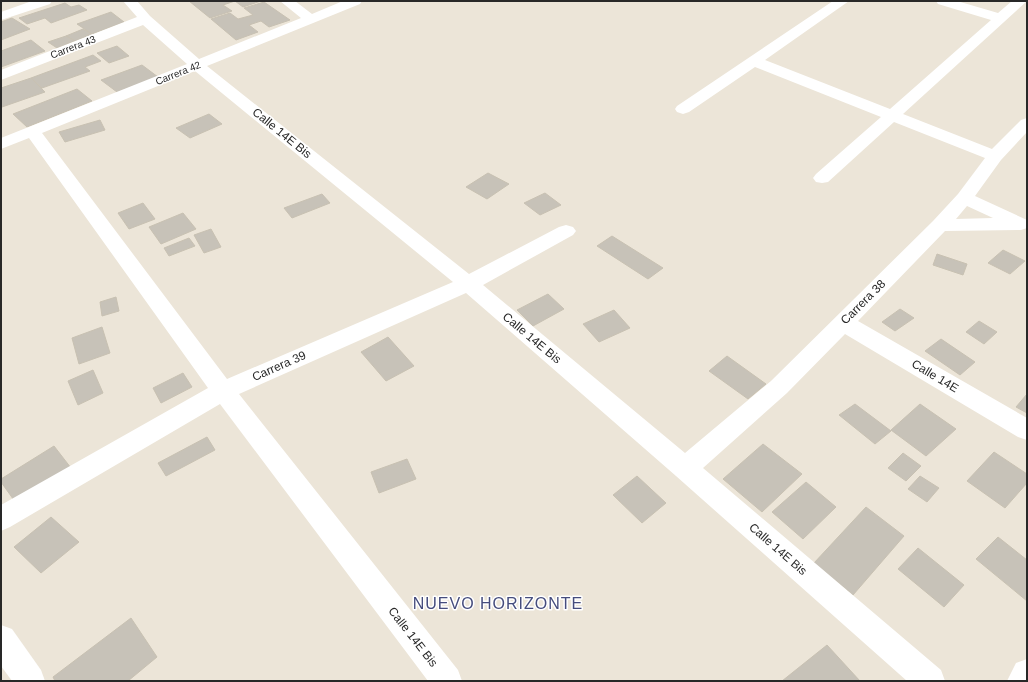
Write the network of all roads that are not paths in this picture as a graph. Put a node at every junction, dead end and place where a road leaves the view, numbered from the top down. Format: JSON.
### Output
{"nodes":[{"id":1,"x":45,"y":1,"type":"edge"},
{"id":2,"x":130,"y":1,"type":"edge"},
{"id":3,"x":287,"y":1,"type":"edge"},
{"id":4,"x":355,"y":1,"type":"edge"},
{"id":5,"x":842,"y":1,"type":"edge"},
{"id":6,"x":943,"y":1,"type":"edge"},
{"id":7,"x":1020,"y":1,"type":"edge"},
{"id":8,"x":1,"y":16,"type":"edge"},
{"id":9,"x":1000,"y":18,"type":"junction"},
{"id":10,"x":145,"y":19,"type":"junction"},
{"id":11,"x":310,"y":19,"type":"junction"},
{"id":12,"x":754,"y":61,"type":"junction"},
{"id":13,"x":197,"y":65,"type":"junction"},
{"id":14,"x":1,"y":75,"type":"edge"},
{"id":15,"x":683,"y":109,"type":"dead end"},
{"id":16,"x":892,"y":115,"type":"junction"},
{"id":17,"x":1027,"y":123,"type":"edge"},
{"id":18,"x":33,"y":132,"type":"junction"},
{"id":19,"x":4,"y":138,"type":"edge"},
{"id":20,"x":995,"y":156,"type":"junction"},
{"id":21,"x":822,"y":178,"type":"dead end"},
{"id":22,"x":964,"y":198,"type":"junction"},
{"id":23,"x":940,"y":225,"type":"junction"},
{"id":24,"x":1024,"y":225,"type":"edge"},
{"id":25,"x":566,"y":231,"type":"dead end"},
{"id":26,"x":468,"y":284,"type":"junction"},
{"id":27,"x":843,"y":322,"type":"junction"},
{"id":28,"x":223,"y":391,"type":"junction"},
{"id":29,"x":1027,"y":430,"type":"edge"},
{"id":30,"x":685,"y":468,"type":"junction"},
{"id":31,"x":1,"y":519,"type":"edge"},
{"id":32,"x":1,"y":640,"type":"edge"},
{"id":33,"x":1027,"y":674,"type":"edge"},
{"id":34,"x":30,"y":681,"type":"edge"},
{"id":35,"x":447,"y":681,"type":"edge"},
{"id":36,"x":930,"y":681,"type":"edge"},
{"id":37,"x":1022,"y":681,"type":"edge"}],
"edges":[{"from":1,"to":8,"type":"street"},
{"from":2,"to":10,"type":"street","name":"Calle 14E Bis"},
{"from":3,"to":11,"type":"street"},
{"from":4,"to":11,"type":"street","name":"Carrera 42"},
{"from":5,"to":12,"type":"street"},
{"from":6,"to":9,"type":"street"},
{"from":7,"to":9,"type":"street"},
{"from":9,"to":16,"type":"street"},
{"from":10,"to":13,"type":"street","name":"Calle 14E Bis"},
{"from":10,"to":14,"type":"street","name":"Carrera 43"},
{"from":11,"to":13,"type":"street","name":"Carrera 42"},
{"from":12,"to":15,"type":"street"},
{"from":12,"to":16,"type":"street"},
{"from":13,"to":18,"type":"street","name":"Carrera 42"},
{"from":13,"to":26,"type":"street","name":"Calle 14E Bis"},
{"from":16,"to":20,"type":"street"},
{"from":16,"to":21,"type":"street"},
{"from":17,"to":20,"type":"street","name":"Carrera 38"},
{"from":18,"to":19,"type":"street","name":"Carrera 42"},
{"from":18,"to":28,"type":"street","name":"Calle 14E Bis"},
{"from":20,"to":22,"type":"street","name":"Carrera 38"},
{"from":22,"to":23,"type":"street","name":"Carrera 38"},
{"from":22,"to":24,"type":"street"},
{"from":23,"to":24,"type":"street"},
{"from":23,"to":27,"type":"street","name":"Carrera 38"},
{"from":25,"to":26,"type":"street","name":"Carrera 39"},
{"from":26,"to":28,"type":"street","name":"Carrera 39"},
{"from":26,"to":30,"type":"street","name":"Calle 14E Bis"},
{"from":27,"to":29,"type":"street","name":"Calle 14E"},
{"from":27,"to":30,"type":"street","name":"Carrera 38"},
{"from":28,"to":31,"type":"street","name":"Carrera 39"},
{"from":28,"to":35,"type":"street","name":"Calle 14E Bis"},
{"from":30,"to":36,"type":"street","name":"Calle 14E Bis"},
{"from":32,"to":34,"type":"street"},
{"from":33,"to":37,"type":"street"}]}
